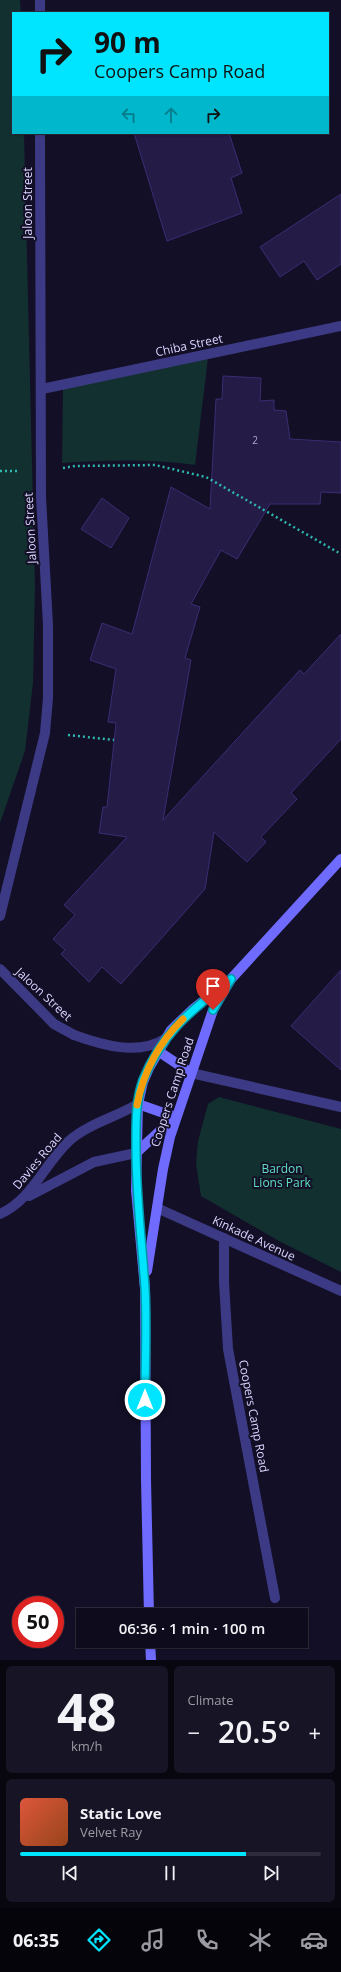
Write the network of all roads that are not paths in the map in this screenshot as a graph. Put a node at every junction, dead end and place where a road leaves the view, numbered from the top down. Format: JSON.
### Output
{"nodes":[{"id":1,"x":40,"y":0,"type":"edge"},
{"id":2,"x":40,"y":12,"type":"edge"},
{"id":3,"x":40,"y":134,"type":"edge"},
{"id":4,"x":341,"y":326,"type":"edge"},
{"id":5,"x":42,"y":389,"type":"junction"},
{"id":6,"x":341,"y":859,"type":"edge"},
{"id":7,"x":0,"y":916,"type":"edge"},
{"id":8,"x":0,"y":969,"type":"edge"},
{"id":9,"x":231,"y":979,"type":"junction"},
{"id":10,"x":165,"y":1039,"type":"junction"},
{"id":11,"x":158,"y":1051,"type":"junction"},
{"id":12,"x":190,"y":1073,"type":"junction"},
{"id":13,"x":138,"y":1104,"type":"junction"},
{"id":14,"x":341,"y":1107,"type":"edge"},
{"id":15,"x":175,"y":1117,"type":"junction"},
{"id":16,"x":136,"y":1153,"type":"junction"},
{"id":17,"x":20,"y":1201,"type":"junction"},
{"id":18,"x":157,"y":1208,"type":"junction"},
{"id":19,"x":0,"y":1214,"type":"edge"},
{"id":20,"x":224,"y":1238,"type":"junction"},
{"id":21,"x":145,"y":1289,"type":"junction"},
{"id":22,"x":341,"y":1291,"type":"edge"},
{"id":23,"x":275,"y":1598,"type":"dead end"},
{"id":24,"x":150,"y":1608,"type":"edge"},
{"id":25,"x":150,"y":1648,"type":"edge"},
{"id":26,"x":151,"y":1660,"type":"edge"}],
"edges":[{"from":1,"to":2,"type":"street"},
{"from":3,"to":5,"type":"street","name":"Jaloon Street"},
{"from":4,"to":5,"type":"street","name":"Chiba Street"},
{"from":5,"to":7,"type":"street","name":"Jaloon Street"},
{"from":6,"to":9,"type":"main road","name":"Coopers Camp Road"},
{"from":8,"to":10,"type":"street","name":"Jaloon Street"},
{"from":9,"to":10,"type":"main road","name":"Coopers Camp Road"},
{"from":9,"to":12,"type":"main road","name":"Coopers Camp Road"},
{"from":10,"to":11,"type":"main road","name":"Coopers Camp Road"},
{"from":11,"to":12,"type":"main road"},
{"from":11,"to":13,"type":"main road","name":"Coopers Camp Road"},
{"from":12,"to":14,"type":"street"},
{"from":12,"to":15,"type":"main road","name":"Coopers Camp Road"},
{"from":13,"to":15,"type":"main road"},
{"from":13,"to":16,"type":"main road","name":"Coopers Camp Road"},
{"from":13,"to":17,"type":"street","name":"Davies Road"},
{"from":15,"to":16,"type":"main road"},
{"from":15,"to":18,"type":"main road","name":"Coopers Camp Road"},
{"from":16,"to":17,"type":"street","name":"Davies Road"},
{"from":16,"to":21,"type":"main road","name":"Coopers Camp Road"},
{"from":17,"to":19,"type":"street","name":"Davies Road"},
{"from":18,"to":20,"type":"street","name":"Kinkade Avenue"},
{"from":18,"to":21,"type":"main road","name":"Coopers Camp Road"},
{"from":20,"to":22,"type":"street","name":"Kinkade Avenue"},
{"from":20,"to":23,"type":"street","name":"Coopers Camp Road"},
{"from":21,"to":24,"type":"main road","name":"Coopers Camp Road"},
{"from":25,"to":26,"type":"main road"}]}
